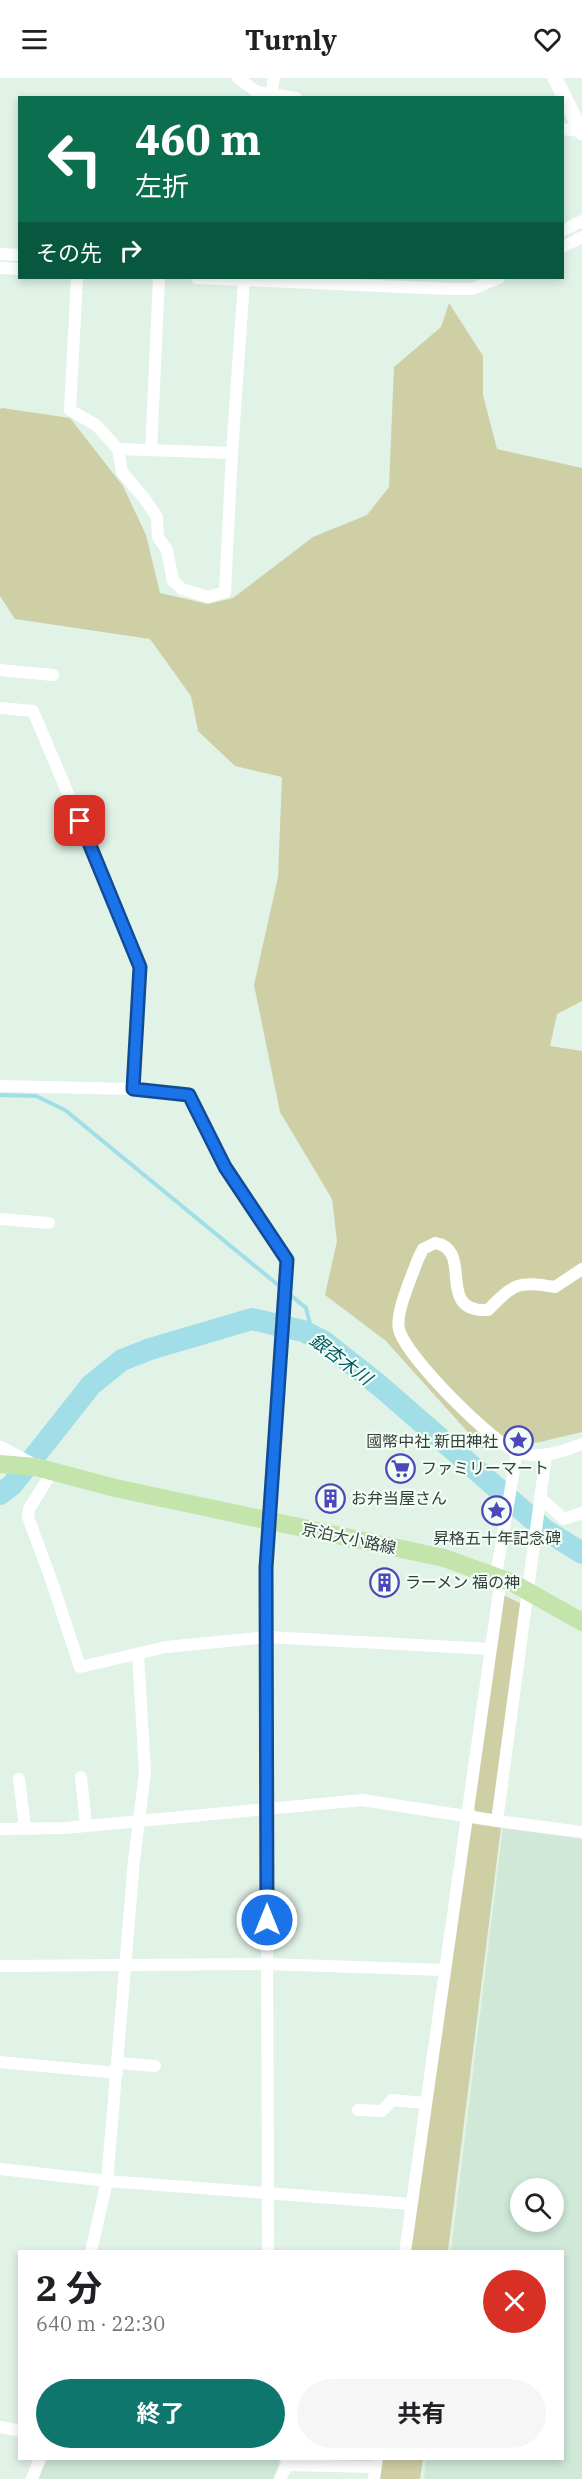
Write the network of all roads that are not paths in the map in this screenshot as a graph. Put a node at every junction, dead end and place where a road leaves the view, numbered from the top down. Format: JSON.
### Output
{"nodes":[{"id":1,"x":238,"y":78,"type":"edge"},
{"id":2,"x":274,"y":78,"type":"edge"},
{"id":3,"x":555,"y":78,"type":"edge"},
{"id":4,"x":271,"y":94,"type":"junction"},
{"id":5,"x":284,"y":96,"type":"edge"},
{"id":6,"x":564,"y":96,"type":"edge"},
{"id":7,"x":564,"y":97,"type":"edge"},
{"id":8,"x":564,"y":129,"type":"edge"},
{"id":9,"x":581,"y":132,"type":"edge"},
{"id":10,"x":582,"y":221,"type":"edge"},
{"id":11,"x":564,"y":230,"type":"edge"},
{"id":12,"x":582,"y":237,"type":"edge"},
{"id":13,"x":564,"y":246,"type":"edge"},
{"id":14,"x":0,"y":254,"type":"edge"},
{"id":15,"x":18,"y":255,"type":"edge"},
{"id":16,"x":0,"y":268,"type":"edge"},
{"id":17,"x":18,"y":269,"type":"edge"},
{"id":18,"x":77,"y":279,"type":"edge"},
{"id":19,"x":159,"y":279,"type":"edge"},
{"id":20,"x":220,"y":279,"type":"edge"},
{"id":21,"x":497,"y":279,"type":"edge"},
{"id":22,"x":244,"y":280,"type":"junction"},
{"id":23,"x":118,"y":449,"type":"junction"},
{"id":24,"x":151,"y":450,"type":"junction"},
{"id":25,"x":232,"y":453,"type":"junction"},
{"id":26,"x":0,"y":670,"type":"edge"},
{"id":27,"x":53,"y":675,"type":"dead end"},
{"id":28,"x":0,"y":708,"type":"edge"},
{"id":29,"x":0,"y":1086,"type":"edge"},
{"id":30,"x":133,"y":1089,"type":"junction"},
{"id":31,"x":0,"y":1219,"type":"edge"},
{"id":32,"x":49,"y":1223,"type":"dead end"},
{"id":33,"x":582,"y":1269,"type":"edge"},
{"id":34,"x":582,"y":1444,"type":"edge"},
{"id":35,"x":0,"y":1448,"type":"edge"},
{"id":36,"x":516,"y":1452,"type":"junction"},
{"id":37,"x":546,"y":1455,"type":"junction"},
{"id":38,"x":10,"y":1463,"type":"edge"},
{"id":39,"x":44,"y":1470,"type":"junction"},
{"id":40,"x":539,"y":1500,"type":"junction"},
{"id":41,"x":582,"y":1513,"type":"edge"},
{"id":42,"x":269,"y":1520,"type":"junction"},
{"id":43,"x":498,"y":1576,"type":"junction"},
{"id":44,"x":527,"y":1590,"type":"junction"},
{"id":45,"x":582,"y":1622,"type":"edge"},
{"id":46,"x":268,"y":1637,"type":"junction"},
{"id":47,"x":490,"y":1649,"type":"junction"},
{"id":48,"x":138,"y":1654,"type":"junction"},
{"id":49,"x":81,"y":1777,"type":"dead end"},
{"id":50,"x":19,"y":1779,"type":"dead end"},
{"id":51,"x":267,"y":1809,"type":"junction"},
{"id":52,"x":467,"y":1816,"type":"junction"},
{"id":53,"x":139,"y":1819,"type":"junction"},
{"id":54,"x":497,"y":1821,"type":"junction"},
{"id":55,"x":86,"y":1825,"type":"junction"},
{"id":56,"x":25,"y":1828,"type":"junction"},
{"id":57,"x":0,"y":1829,"type":"edge"},
{"id":58,"x":582,"y":1832,"type":"edge"},
{"id":59,"x":267,"y":1964,"type":"junction"},
{"id":60,"x":0,"y":1966,"type":"edge"},
{"id":61,"x":126,"y":1966,"type":"junction"},
{"id":62,"x":444,"y":1970,"type":"junction"},
{"id":63,"x":0,"y":2062,"type":"edge"},
{"id":64,"x":155,"y":2066,"type":"dead end"},
{"id":65,"x":117,"y":2068,"type":"junction"},
{"id":66,"x":426,"y":2103,"type":"junction"},
{"id":67,"x":358,"y":2110,"type":"dead end"},
{"id":68,"x":0,"y":2169,"type":"edge"},
{"id":69,"x":107,"y":2181,"type":"junction"},
{"id":70,"x":268,"y":2194,"type":"junction"},
{"id":71,"x":411,"y":2204,"type":"junction"},
{"id":72,"x":91,"y":2250,"type":"edge"},
{"id":73,"x":267,"y":2250,"type":"edge"},
{"id":74,"x":405,"y":2250,"type":"edge"},
{"id":75,"x":0,"y":2427,"type":"edge"},
{"id":76,"x":18,"y":2431,"type":"edge"},
{"id":77,"x":39,"y":2460,"type":"edge"},
{"id":78,"x":287,"y":2462,"type":"edge"},
{"id":79,"x":375,"y":2468,"type":"edge"},
{"id":80,"x":32,"y":2479,"type":"edge"},
{"id":81,"x":280,"y":2479,"type":"edge"}],
"edges":[{"from":1,"to":4,"type":"street"},
{"from":2,"to":4,"type":"street"},
{"from":3,"to":6,"type":"street"},
{"from":4,"to":5,"type":"street"},
{"from":7,"to":9,"type":"street"},
{"from":8,"to":9,"type":"street"},
{"from":10,"to":11,"type":"street"},
{"from":12,"to":13,"type":"street"},
{"from":14,"to":15,"type":"street"},
{"from":16,"to":17,"type":"street"},
{"from":18,"to":23,"type":"street"},
{"from":19,"to":24,"type":"street"},
{"from":20,"to":22,"type":"street"},
{"from":21,"to":22,"type":"street"},
{"from":22,"to":25,"type":"street"},
{"from":23,"to":24,"type":"street"},
{"from":23,"to":25,"type":"street"},
{"from":24,"to":25,"type":"street"},
{"from":26,"to":27,"type":"street"},
{"from":28,"to":30,"type":"street"},
{"from":29,"to":30,"type":"street"},
{"from":30,"to":42,"type":"street"},
{"from":31,"to":32,"type":"street"},
{"from":33,"to":36,"type":"street"},
{"from":34,"to":37,"type":"street"},
{"from":35,"to":38,"type":"street"},
{"from":36,"to":37,"type":"street"},
{"from":36,"to":43,"type":"street"},
{"from":37,"to":40,"type":"street"},
{"from":38,"to":39,"type":"main road","name":"京泊大小路線"},
{"from":39,"to":42,"type":"main road","name":"京泊大小路線"},
{"from":39,"to":48,"type":"street"},
{"from":40,"to":41,"type":"street"},
{"from":40,"to":44,"type":"street"},
{"from":42,"to":43,"type":"main road","name":"京泊大小路線"},
{"from":42,"to":46,"type":"street"},
{"from":43,"to":44,"type":"main road","name":"京泊大小路線"},
{"from":43,"to":47,"type":"street"},
{"from":44,"to":45,"type":"main road","name":"京泊大小路線"},
{"from":44,"to":54,"type":"street"},
{"from":46,"to":47,"type":"street"},
{"from":46,"to":48,"type":"street"},
{"from":46,"to":51,"type":"street"},
{"from":47,"to":52,"type":"street"},
{"from":48,"to":53,"type":"street"},
{"from":49,"to":55,"type":"street"},
{"from":50,"to":56,"type":"street"},
{"from":51,"to":52,"type":"street"},
{"from":51,"to":53,"type":"street"},
{"from":51,"to":59,"type":"street"},
{"from":52,"to":54,"type":"street"},
{"from":52,"to":62,"type":"street"},
{"from":53,"to":55,"type":"street"},
{"from":53,"to":61,"type":"street"},
{"from":54,"to":58,"type":"street"},
{"from":55,"to":56,"type":"street"},
{"from":56,"to":57,"type":"street"},
{"from":59,"to":61,"type":"street"},
{"from":59,"to":62,"type":"street"},
{"from":59,"to":70,"type":"street"},
{"from":60,"to":61,"type":"street"},
{"from":61,"to":65,"type":"street"},
{"from":62,"to":66,"type":"street"},
{"from":63,"to":65,"type":"street"},
{"from":64,"to":65,"type":"street"},
{"from":65,"to":69,"type":"street"},
{"from":66,"to":67,"type":"street"},
{"from":66,"to":71,"type":"street"},
{"from":68,"to":69,"type":"street"},
{"from":69,"to":70,"type":"street"},
{"from":69,"to":72,"type":"street"},
{"from":70,"to":71,"type":"street"},
{"from":70,"to":73,"type":"street"},
{"from":71,"to":74,"type":"street"},
{"from":75,"to":76,"type":"street"},
{"from":77,"to":80,"type":"street"},
{"from":78,"to":79,"type":"street"},
{"from":78,"to":81,"type":"street"}]}
